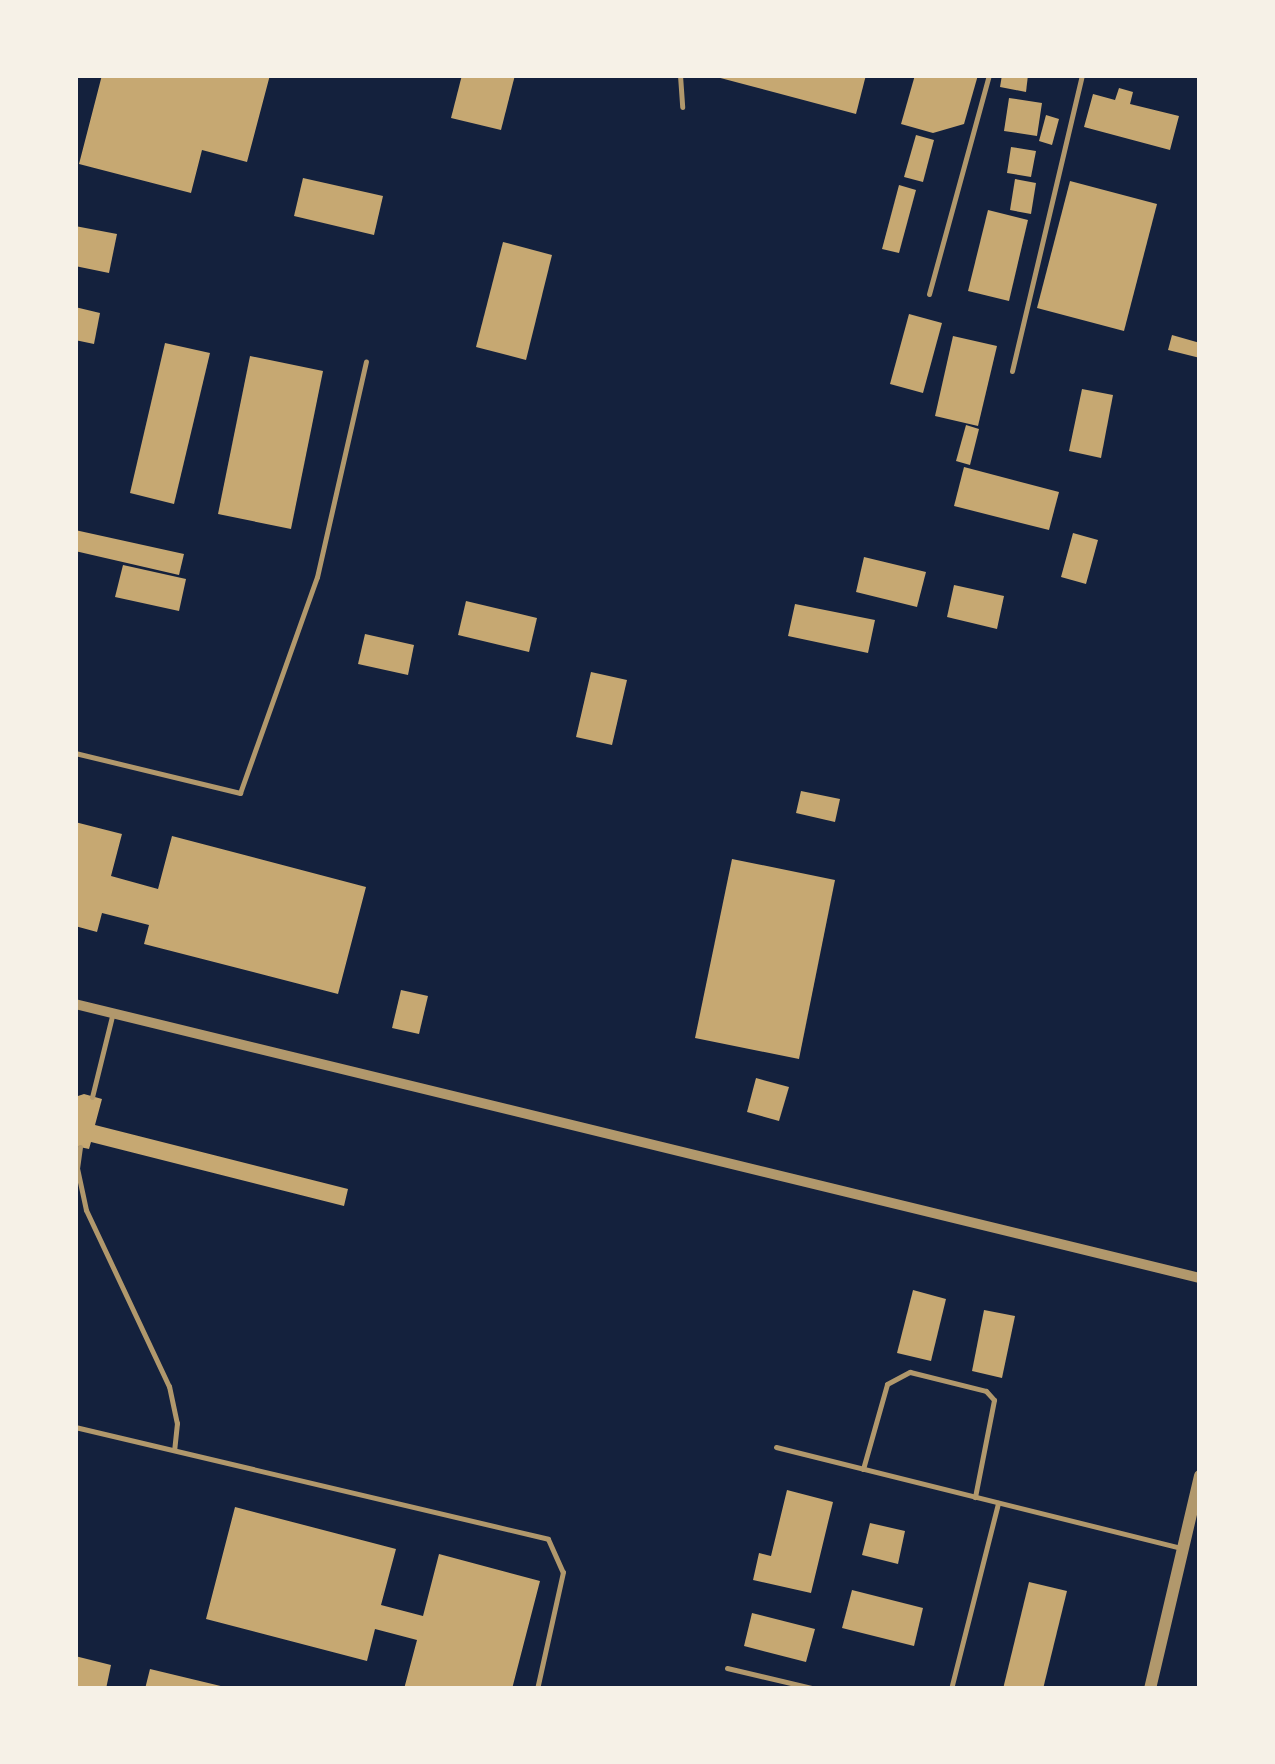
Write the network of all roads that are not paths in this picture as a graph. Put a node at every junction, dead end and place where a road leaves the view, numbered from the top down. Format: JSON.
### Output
{"nodes":[{"id":1,"x":680,"y":75,"type":"edge"},
{"id":2,"x":989,"y":75,"type":"edge"},
{"id":3,"x":1082,"y":75,"type":"edge"},
{"id":4,"x":682,"y":108,"type":"dead end"},
{"id":5,"x":930,"y":294,"type":"dead end"},
{"id":6,"x":366,"y":362,"type":"dead end"},
{"id":7,"x":1012,"y":371,"type":"dead end"},
{"id":8,"x":75,"y":753,"type":"edge"},
{"id":9,"x":75,"y":1004,"type":"edge"},
{"id":10,"x":113,"y":1013,"type":"junction"},
{"id":11,"x":92,"y":1096,"type":"dead end"},
{"id":12,"x":80,"y":1147,"type":"dead end"},
{"id":13,"x":1200,"y":1278,"type":"edge"},
{"id":14,"x":75,"y":1426,"type":"edge"},
{"id":15,"x":776,"y":1447,"type":"dead end"},
{"id":16,"x":174,"y":1450,"type":"junction"},
{"id":17,"x":863,"y":1469,"type":"junction"},
{"id":18,"x":1200,"y":1476,"type":"edge"},
{"id":19,"x":975,"y":1497,"type":"junction"},
{"id":20,"x":998,"y":1502,"type":"junction"},
{"id":21,"x":1183,"y":1548,"type":"junction"},
{"id":22,"x":727,"y":1668,"type":"dead end"},
{"id":23,"x":537,"y":1689,"type":"edge"},
{"id":24,"x":816,"y":1689,"type":"edge"},
{"id":25,"x":951,"y":1689,"type":"edge"},
{"id":26,"x":1150,"y":1689,"type":"edge"}],
"edges":[{"from":1,"to":4,"type":"lane"},
{"from":2,"to":5,"type":"lane"},
{"from":3,"to":7,"type":"lane"},
{"from":6,"to":8,"type":"lane"},
{"from":9,"to":10,"type":"street"},
{"from":10,"to":11,"type":"lane"},
{"from":10,"to":13,"type":"street"},
{"from":12,"to":16,"type":"lane"},
{"from":14,"to":16,"type":"lane"},
{"from":15,"to":17,"type":"lane"},
{"from":16,"to":23,"type":"lane"},
{"from":17,"to":19,"type":"lane"},
{"from":17,"to":19,"type":"lane"},
{"from":18,"to":21,"type":"street"},
{"from":19,"to":20,"type":"lane"},
{"from":20,"to":21,"type":"lane"},
{"from":20,"to":25,"type":"lane"},
{"from":21,"to":26,"type":"street"},
{"from":22,"to":24,"type":"lane"}]}
